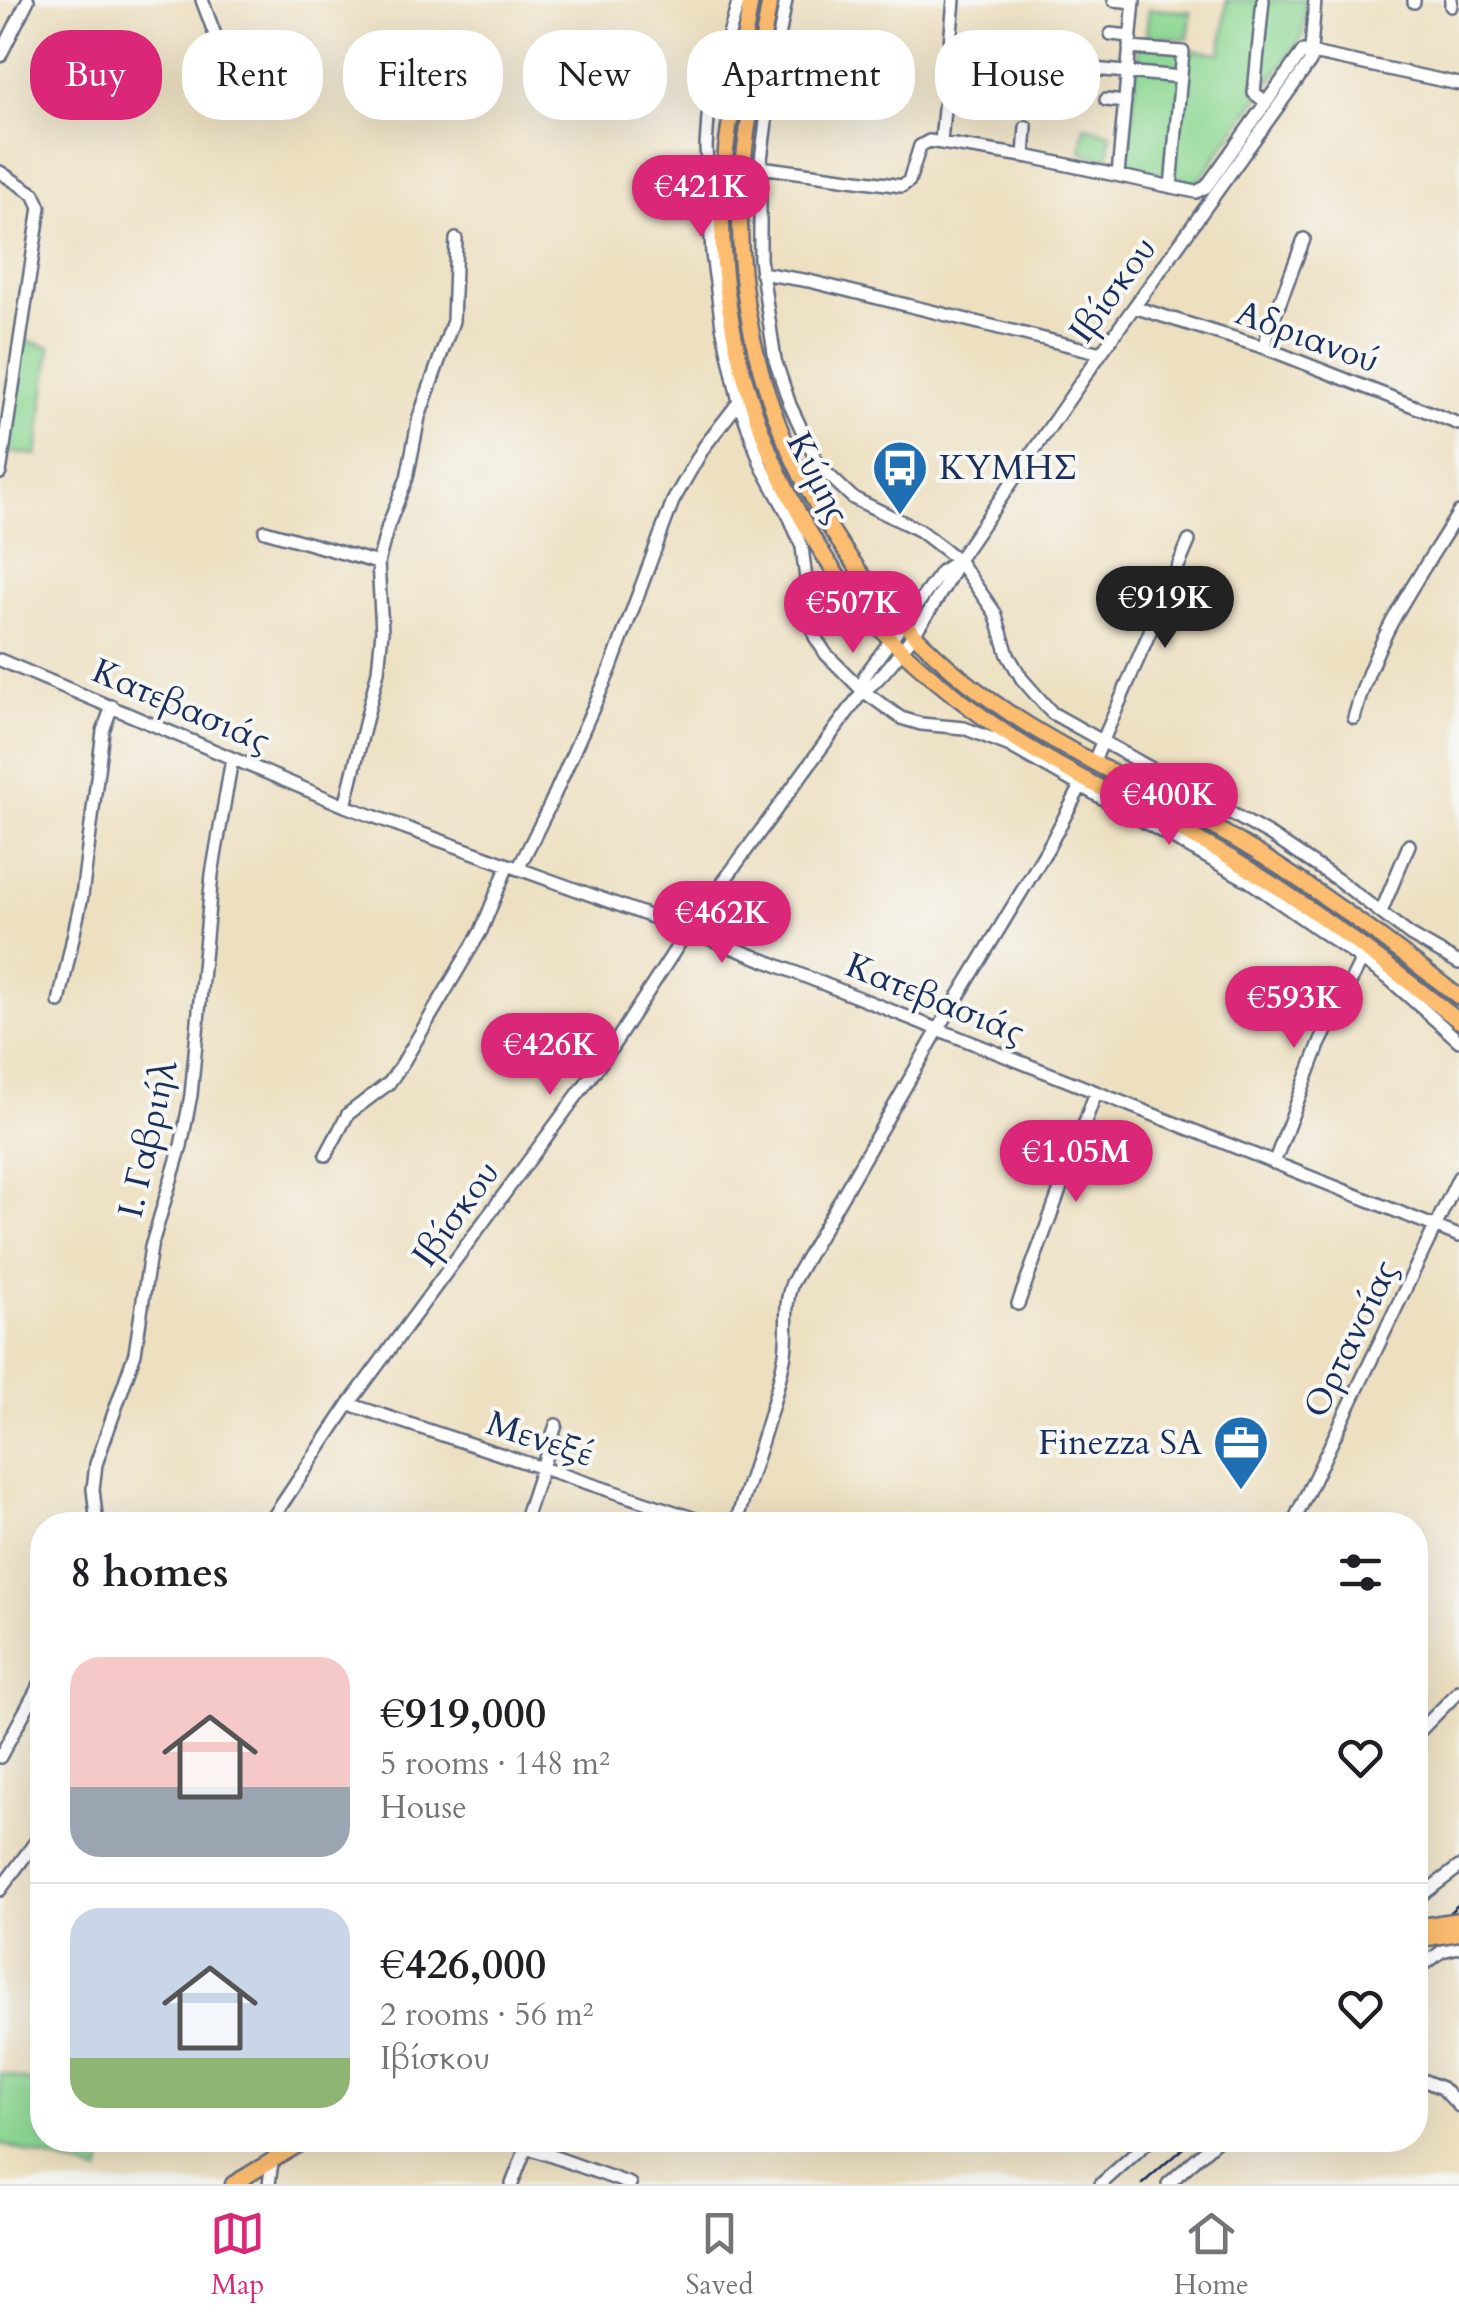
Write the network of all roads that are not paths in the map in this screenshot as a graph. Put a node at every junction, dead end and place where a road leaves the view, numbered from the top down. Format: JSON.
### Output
{"nodes":[{"id":1,"x":28,"y":0,"type":"edge"},
{"id":2,"x":202,"y":0,"type":"edge"},
{"id":3,"x":739,"y":0,"type":"edge"},
{"id":4,"x":751,"y":0,"type":"edge"},
{"id":5,"x":770,"y":0,"type":"edge"},
{"id":6,"x":786,"y":0,"type":"edge"},
{"id":7,"x":954,"y":0,"type":"edge"},
{"id":8,"x":1114,"y":0,"type":"edge"},
{"id":9,"x":1264,"y":0,"type":"edge"},
{"id":10,"x":1134,"y":1,"type":"edge"},
{"id":11,"x":1319,"y":8,"type":"edge"},
{"id":12,"x":213,"y":30,"type":"edge"},
{"id":13,"x":951,"y":30,"type":"edge"},
{"id":14,"x":1111,"y":34,"type":"dead end"},
{"id":15,"x":1130,"y":42,"type":"junction"},
{"id":16,"x":1311,"y":53,"type":"junction"},
{"id":17,"x":0,"y":56,"type":"edge"},
{"id":18,"x":1100,"y":70,"type":"edge"},
{"id":19,"x":1127,"y":72,"type":"junction"},
{"id":20,"x":1181,"y":77,"type":"junction"},
{"id":21,"x":1459,"y":84,"type":"edge"},
{"id":22,"x":1106,"y":100,"type":"dead end"},
{"id":23,"x":1125,"y":102,"type":"junction"},
{"id":24,"x":1266,"y":102,"type":"junction"},
{"id":25,"x":946,"y":120,"type":"edge"},
{"id":26,"x":1026,"y":127,"type":"dead end"},
{"id":27,"x":941,"y":142,"type":"junction"},
{"id":28,"x":1024,"y":156,"type":"junction"},
{"id":29,"x":760,"y":167,"type":"junction"},
{"id":30,"x":0,"y":172,"type":"edge"},
{"id":31,"x":1118,"y":175,"type":"junction"},
{"id":32,"x":1170,"y":187,"type":"junction"},
{"id":33,"x":456,"y":239,"type":"dead end"},
{"id":34,"x":1304,"y":239,"type":"dead end"},
{"id":35,"x":761,"y":273,"type":"junction"},
{"id":36,"x":1134,"y":307,"type":"junction"},
{"id":37,"x":1263,"y":347,"type":"junction"},
{"id":38,"x":1102,"y":352,"type":"junction"},
{"id":39,"x":739,"y":402,"type":"junction"},
{"id":40,"x":1459,"y":424,"type":"edge"},
{"id":41,"x":0,"y":473,"type":"edge"},
{"id":42,"x":1459,"y":512,"type":"edge"},
{"id":43,"x":265,"y":530,"type":"dead end"},
{"id":44,"x":1189,"y":541,"type":"dead end"},
{"id":45,"x":958,"y":560,"type":"junction"},
{"id":46,"x":378,"y":563,"type":"junction"},
{"id":47,"x":908,"y":629,"type":"junction"},
{"id":48,"x":896,"y":644,"type":"junction"},
{"id":49,"x":0,"y":660,"type":"edge"},
{"id":50,"x":863,"y":691,"type":"junction"},
{"id":51,"x":112,"y":706,"type":"junction"},
{"id":52,"x":1354,"y":718,"type":"dead end"},
{"id":53,"x":1102,"y":743,"type":"junction"},
{"id":54,"x":232,"y":760,"type":"junction"},
{"id":55,"x":1094,"y":760,"type":"junction"},
{"id":56,"x":1081,"y":786,"type":"junction"},
{"id":57,"x":345,"y":806,"type":"junction"},
{"id":58,"x":1409,"y":845,"type":"dead end"},
{"id":59,"x":513,"y":867,"type":"junction"},
{"id":60,"x":1381,"y":912,"type":"junction"},
{"id":61,"x":688,"y":930,"type":"junction"},
{"id":62,"x":1362,"y":960,"type":"junction"},
{"id":63,"x":1459,"y":963,"type":"edge"},
{"id":64,"x":1459,"y":997,"type":"edge"},
{"id":65,"x":58,"y":1002,"type":"dead end"},
{"id":66,"x":1459,"y":1020,"type":"edge"},
{"id":67,"x":938,"y":1030,"type":"junction"},
{"id":68,"x":1459,"y":1041,"type":"edge"},
{"id":69,"x":1096,"y":1092,"type":"junction"},
{"id":70,"x":326,"y":1155,"type":"dead end"},
{"id":71,"x":1274,"y":1163,"type":"junction"},
{"id":72,"x":1459,"y":1177,"type":"edge"},
{"id":73,"x":1437,"y":1228,"type":"junction"},
{"id":74,"x":1459,"y":1236,"type":"edge"},
{"id":75,"x":1018,"y":1304,"type":"dead end"},
{"id":76,"x":349,"y":1404,"type":"junction"},
{"id":77,"x":556,"y":1425,"type":"dead end"},
{"id":78,"x":542,"y":1470,"type":"junction"},
{"id":79,"x":96,"y":1512,"type":"edge"},
{"id":80,"x":277,"y":1512,"type":"edge"},
{"id":81,"x":527,"y":1512,"type":"edge"},
{"id":82,"x":673,"y":1512,"type":"edge"},
{"id":83,"x":739,"y":1512,"type":"edge"},
{"id":84,"x":1298,"y":1512,"type":"edge"},
{"id":85,"x":1459,"y":1691,"type":"edge"},
{"id":86,"x":30,"y":1702,"type":"edge"},
{"id":87,"x":1428,"y":1723,"type":"edge"},
{"id":88,"x":0,"y":1758,"type":"edge"},
{"id":89,"x":30,"y":1849,"type":"edge"},
{"id":90,"x":1459,"y":1867,"type":"edge"},
{"id":91,"x":0,"y":1890,"type":"edge"},
{"id":92,"x":1428,"y":1890,"type":"edge"},
{"id":93,"x":1459,"y":1920,"type":"edge"},
{"id":94,"x":1428,"y":1925,"type":"edge"},
{"id":95,"x":1459,"y":1934,"type":"edge"},
{"id":96,"x":1428,"y":1938,"type":"edge"},
{"id":97,"x":1459,"y":1947,"type":"edge"},
{"id":98,"x":1442,"y":1951,"type":"junction"},
{"id":99,"x":1428,"y":1962,"type":"edge"},
{"id":100,"x":1428,"y":2082,"type":"edge"},
{"id":101,"x":1459,"y":2106,"type":"edge"},
{"id":102,"x":286,"y":2152,"type":"edge"},
{"id":103,"x":524,"y":2152,"type":"edge"},
{"id":104,"x":548,"y":2152,"type":"edge"},
{"id":105,"x":1137,"y":2152,"type":"edge"},
{"id":106,"x":1204,"y":2152,"type":"edge"},
{"id":107,"x":272,"y":2162,"type":"junction"},
{"id":108,"x":1172,"y":2183,"type":"edge"},
{"id":109,"x":232,"y":2184,"type":"edge"},
{"id":110,"x":269,"y":2184,"type":"edge"},
{"id":111,"x":512,"y":2184,"type":"edge"},
{"id":112,"x":630,"y":2184,"type":"edge"},
{"id":113,"x":1101,"y":2184,"type":"edge"}],
"edges":[{"from":1,"to":17,"type":"street"},
{"from":2,"to":12,"type":"street"},
{"from":3,"to":39,"type":"street"},
{"from":4,"to":48,"type":"main road","name":"Κύμης"},
{"from":5,"to":47,"type":"main road","name":"Κύμης"},
{"from":6,"to":29,"type":"street"},
{"from":7,"to":13,"type":"street"},
{"from":8,"to":10,"type":"street"},
{"from":9,"to":24,"type":"street"},
{"from":10,"to":15,"type":"street"},
{"from":11,"to":16,"type":"street"},
{"from":14,"to":15,"type":"street"},
{"from":15,"to":19,"type":"street"},
{"from":15,"to":20,"type":"street"},
{"from":16,"to":21,"type":"street"},
{"from":16,"to":24,"type":"street"},
{"from":16,"to":36,"type":"street","name":"Ιβίσκου"},
{"from":18,"to":19,"type":"street"},
{"from":19,"to":20,"type":"street"},
{"from":19,"to":23,"type":"street"},
{"from":20,"to":32,"type":"street"},
{"from":22,"to":23,"type":"street"},
{"from":23,"to":31,"type":"street"},
{"from":24,"to":32,"type":"street"},
{"from":25,"to":27,"type":"street"},
{"from":26,"to":28,"type":"street"},
{"from":27,"to":28,"type":"street"},
{"from":27,"to":29,"type":"street"},
{"from":28,"to":31,"type":"street"},
{"from":29,"to":35,"type":"street"},
{"from":30,"to":41,"type":"street"},
{"from":31,"to":32,"type":"street"},
{"from":33,"to":46,"type":"street"},
{"from":34,"to":37,"type":"street"},
{"from":35,"to":38,"type":"street"},
{"from":35,"to":45,"type":"street"},
{"from":36,"to":37,"type":"street","name":"Αδριανού"},
{"from":36,"to":38,"type":"street","name":"Ιβίσκου"},
{"from":37,"to":40,"type":"street","name":"Αδριανού"},
{"from":38,"to":45,"type":"street","name":"Ιβίσκου"},
{"from":39,"to":50,"type":"street"},
{"from":39,"to":59,"type":"street"},
{"from":42,"to":52,"type":"street"},
{"from":43,"to":46,"type":"street"},
{"from":44,"to":53,"type":"street"},
{"from":45,"to":47,"type":"street","name":"Ιβίσκου"},
{"from":45,"to":53,"type":"street"},
{"from":46,"to":57,"type":"street"},
{"from":47,"to":48,"type":"street","name":"Ιβίσκου"},
{"from":47,"to":55,"type":"main road","name":"Κύμης"},
{"from":48,"to":50,"type":"street","name":"Ιβίσκου"},
{"from":48,"to":66,"type":"main road","name":"Κύμης"},
{"from":49,"to":51,"type":"street","name":"Κατεβασιάς"},
{"from":50,"to":56,"type":"street"},
{"from":50,"to":61,"type":"street","name":"Ιβίσκου"},
{"from":51,"to":54,"type":"street","name":"Κατεβασιάς"},
{"from":51,"to":65,"type":"street"},
{"from":53,"to":55,"type":"street"},
{"from":53,"to":60,"type":"street"},
{"from":54,"to":57,"type":"street","name":"Κατεβασιάς"},
{"from":54,"to":79,"type":"street","name":"Ι. Γαβριήλ"},
{"from":55,"to":64,"type":"main road","name":"Κύμης"},
{"from":56,"to":62,"type":"street"},
{"from":56,"to":67,"type":"street"},
{"from":57,"to":59,"type":"street","name":"Κατεβασιάς"},
{"from":58,"to":60,"type":"street"},
{"from":59,"to":61,"type":"street","name":"Κατεβασιάς"},
{"from":59,"to":70,"type":"street"},
{"from":60,"to":63,"type":"street"},
{"from":61,"to":67,"type":"street","name":"Κατεβασιάς"},
{"from":61,"to":76,"type":"street","name":"Ιβίσκου"},
{"from":62,"to":68,"type":"street"},
{"from":62,"to":71,"type":"street"},
{"from":67,"to":69,"type":"street","name":"Κατεβασιάς"},
{"from":67,"to":83,"type":"street"},
{"from":69,"to":71,"type":"street","name":"Κατεβασιάς"},
{"from":69,"to":75,"type":"street"},
{"from":71,"to":73,"type":"street","name":"Κατεβασιάς"},
{"from":72,"to":73,"type":"street","name":"Ορτανσίας"},
{"from":73,"to":74,"type":"street","name":"Κατεβασιάς"},
{"from":73,"to":84,"type":"street","name":"Ορτανσίας"},
{"from":76,"to":78,"type":"street","name":"Μενεξέ"},
{"from":76,"to":80,"type":"street","name":"Ιβίσκου"},
{"from":77,"to":78,"type":"street"},
{"from":78,"to":81,"type":"street"},
{"from":78,"to":82,"type":"street","name":"Μενεξέ"},
{"from":85,"to":87,"type":"street"},
{"from":86,"to":88,"type":"street"},
{"from":89,"to":91,"type":"street"},
{"from":90,"to":92,"type":"street"},
{"from":93,"to":94,"type":"main road","bridge":true},
{"from":95,"to":96,"type":"main road","bridge":true},
{"from":95,"to":98,"type":"street"},
{"from":97,"to":98,"type":"street"},
{"from":98,"to":99,"type":"street"},
{"from":100,"to":101,"type":"street"},
{"from":102,"to":107,"type":"main road"},
{"from":103,"to":111,"type":"street"},
{"from":104,"to":112,"type":"street"},
{"from":105,"to":113,"type":"street"},
{"from":106,"to":108,"type":"street"},
{"from":107,"to":109,"type":"main road"},
{"from":107,"to":110,"type":"street"}]}
